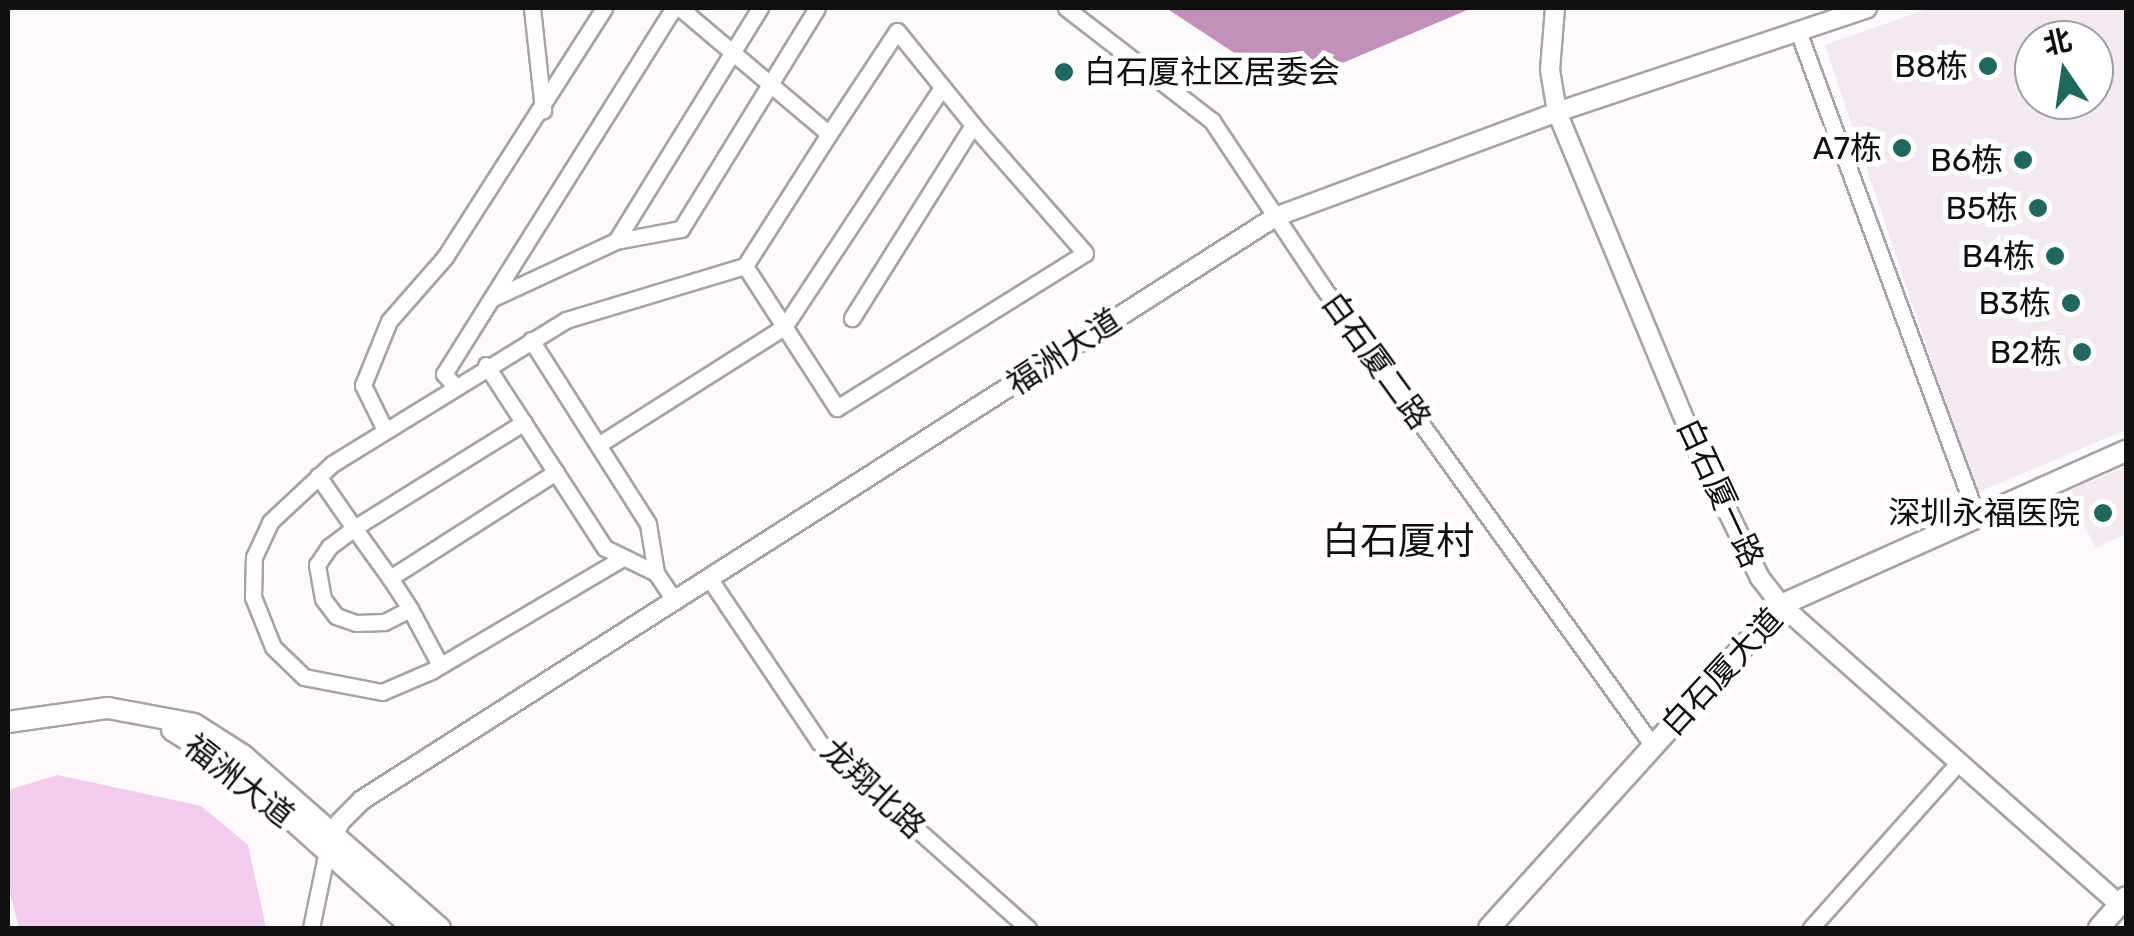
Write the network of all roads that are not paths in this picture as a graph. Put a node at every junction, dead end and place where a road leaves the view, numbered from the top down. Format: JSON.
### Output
{"nodes":[{"id":1,"x":532,"y":8,"type":"edge"},
{"id":2,"x":604,"y":8,"type":"edge"},
{"id":3,"x":677,"y":8,"type":"edge"},
{"id":4,"x":760,"y":8,"type":"edge"},
{"id":5,"x":817,"y":8,"type":"edge"},
{"id":6,"x":1066,"y":8,"type":"edge"},
{"id":7,"x":1555,"y":8,"type":"edge"},
{"id":8,"x":1867,"y":8,"type":"edge"},
{"id":9,"x":1798,"y":30,"type":"junction"},
{"id":10,"x":734,"y":53,"type":"junction"},
{"id":11,"x":772,"y":85,"type":"junction"},
{"id":12,"x":942,"y":87,"type":"junction"},
{"id":13,"x":543,"y":110,"type":"junction"},
{"id":14,"x":1557,"y":112,"type":"junction"},
{"id":15,"x":973,"y":125,"type":"junction"},
{"id":16,"x":830,"y":134,"type":"junction"},
{"id":17,"x":1275,"y":217,"type":"junction"},
{"id":18,"x":616,"y":241,"type":"junction"},
{"id":19,"x":744,"y":266,"type":"junction"},
{"id":20,"x":491,"y":300,"type":"junction"},
{"id":21,"x":852,"y":318,"type":"dead end"},
{"id":22,"x":784,"y":326,"type":"junction"},
{"id":23,"x":530,"y":340,"type":"junction"},
{"id":24,"x":486,"y":365,"type":"junction"},
{"id":25,"x":454,"y":386,"type":"junction"},
{"id":26,"x":524,"y":422,"type":"junction"},
{"id":27,"x":385,"y":430,"type":"junction"},
{"id":28,"x":598,"y":445,"type":"junction"},
{"id":29,"x":2126,"y":451,"type":"edge"},
{"id":30,"x":556,"y":472,"type":"junction"},
{"id":31,"x":318,"y":476,"type":"junction"},
{"id":32,"x":1977,"y":517,"type":"junction"},
{"id":33,"x":354,"y":528,"type":"junction"},
{"id":34,"x":622,"y":559,"type":"junction"},
{"id":35,"x":656,"y":573,"type":"junction"},
{"id":36,"x":390,"y":578,"type":"junction"},
{"id":37,"x":710,"y":578,"type":"junction"},
{"id":38,"x":674,"y":600,"type":"junction"},
{"id":39,"x":1781,"y":605,"type":"junction"},
{"id":40,"x":410,"y":609,"type":"junction"},
{"id":41,"x":440,"y":666,"type":"junction"},
{"id":42,"x":8,"y":722,"type":"edge"},
{"id":43,"x":8,"y":736,"type":"edge"},
{"id":44,"x":1653,"y":746,"type":"junction"},
{"id":45,"x":1959,"y":762,"type":"junction"},
{"id":46,"x":330,"y":842,"type":"junction"},
{"id":47,"x":2123,"y":901,"type":"edge"},
{"id":48,"x":311,"y":928,"type":"edge"},
{"id":49,"x":414,"y":928,"type":"edge"},
{"id":50,"x":440,"y":928,"type":"edge"},
{"id":51,"x":1028,"y":928,"type":"edge"},
{"id":52,"x":1489,"y":928,"type":"edge"},
{"id":53,"x":1811,"y":928,"type":"edge"},
{"id":54,"x":2098,"y":928,"type":"edge"}],
"edges":[{"from":1,"to":13,"type":"street"},
{"from":2,"to":13,"type":"street"},
{"from":3,"to":10,"type":"street"},
{"from":3,"to":20,"type":"street"},
{"from":4,"to":10,"type":"street"},
{"from":5,"to":11,"type":"street"},
{"from":6,"to":17,"type":"street","name":"白石厦二路"},
{"from":7,"to":14,"type":"street","name":"白石厦一路"},
{"from":8,"to":9,"type":"street","name":"福洲大道"},
{"from":9,"to":14,"type":"street","name":"福洲大道"},
{"from":9,"to":32,"type":"street"},
{"from":10,"to":11,"type":"street"},
{"from":10,"to":18,"type":"street"},
{"from":11,"to":16,"type":"street"},
{"from":11,"to":18,"type":"street"},
{"from":12,"to":15,"type":"street"},
{"from":12,"to":16,"type":"street"},
{"from":12,"to":22,"type":"street"},
{"from":13,"to":27,"type":"street"},
{"from":14,"to":17,"type":"street","name":"福洲大道"},
{"from":14,"to":39,"type":"street","name":"白石厦一路"},
{"from":15,"to":21,"type":"street"},
{"from":15,"to":22,"type":"street"},
{"from":16,"to":19,"type":"street"},
{"from":17,"to":37,"type":"street","name":"福洲大道"},
{"from":17,"to":44,"type":"street","name":"白石厦二路"},
{"from":18,"to":20,"type":"street"},
{"from":19,"to":22,"type":"street"},
{"from":19,"to":23,"type":"street"},
{"from":20,"to":25,"type":"street"},
{"from":22,"to":28,"type":"street"},
{"from":23,"to":24,"type":"street"},
{"from":23,"to":28,"type":"street"},
{"from":24,"to":25,"type":"street"},
{"from":24,"to":26,"type":"street"},
{"from":25,"to":27,"type":"street"},
{"from":26,"to":30,"type":"street"},
{"from":26,"to":33,"type":"street"},
{"from":27,"to":31,"type":"street"},
{"from":28,"to":35,"type":"street"},
{"from":29,"to":32,"type":"main road","name":"白石厦大道"},
{"from":30,"to":34,"type":"street"},
{"from":30,"to":36,"type":"street"},
{"from":31,"to":33,"type":"street"},
{"from":31,"to":41,"type":"street"},
{"from":32,"to":39,"type":"main road","name":"白石厦大道"},
{"from":33,"to":36,"type":"street"},
{"from":33,"to":40,"type":"street"},
{"from":34,"to":35,"type":"street"},
{"from":34,"to":41,"type":"street"},
{"from":35,"to":38,"type":"street"},
{"from":36,"to":40,"type":"street"},
{"from":37,"to":38,"type":"street","name":"福洲大道"},
{"from":37,"to":51,"type":"street","name":"龙翔北路"},
{"from":38,"to":46,"type":"street","name":"福洲大道"},
{"from":39,"to":44,"type":"main road","name":"白石厦大道"},
{"from":39,"to":45,"type":"street","name":"白石厦一路"},
{"from":40,"to":41,"type":"street"},
{"from":42,"to":46,"type":"main road","name":"福洲大道"},
{"from":43,"to":46,"type":"main road","name":"福洲大道"},
{"from":44,"to":52,"type":"main road","name":"白石厦大道"},
{"from":45,"to":47,"type":"street","name":"白石厦一路"},
{"from":45,"to":53,"type":"street"},
{"from":46,"to":48,"type":"street"},
{"from":46,"to":49,"type":"main road"},
{"from":46,"to":50,"type":"main road"},
{"from":47,"to":54,"type":"main road"}]}
